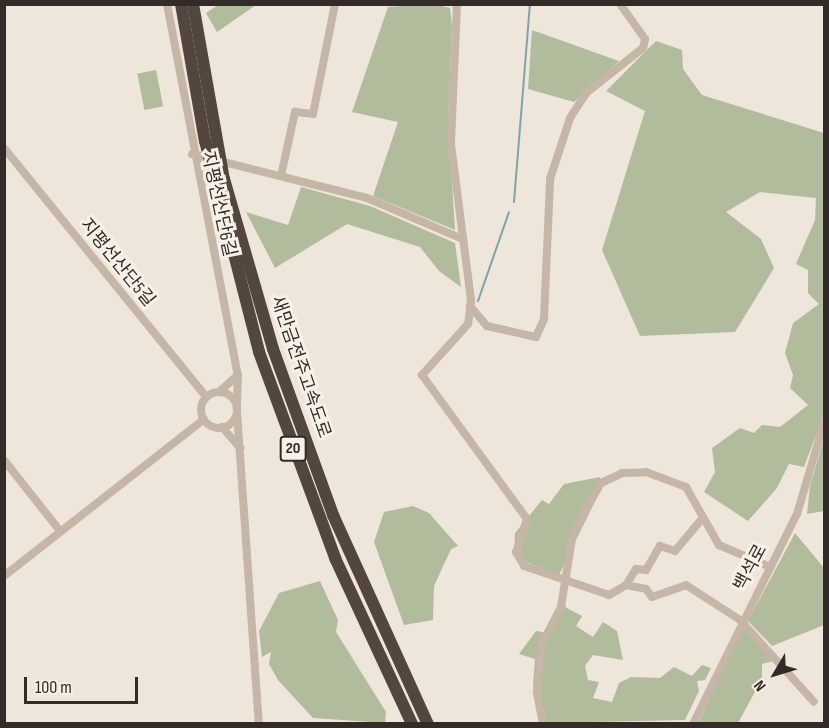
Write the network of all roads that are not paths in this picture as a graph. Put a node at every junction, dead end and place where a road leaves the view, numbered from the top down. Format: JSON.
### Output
{"nodes":[{"id":1,"x":167,"y":4,"type":"edge"},
{"id":2,"x":181,"y":4,"type":"edge"},
{"id":3,"x":193,"y":4,"type":"edge"},
{"id":4,"x":335,"y":4,"type":"edge"},
{"id":5,"x":457,"y":4,"type":"edge"},
{"id":6,"x":620,"y":4,"type":"edge"},
{"id":7,"x":210,"y":139,"type":"junction"},
{"id":8,"x":4,"y":147,"type":"edge"},
{"id":9,"x":192,"y":154,"type":"junction"},
{"id":10,"x":281,"y":176,"type":"junction"},
{"id":11,"x":219,"y":180,"type":"junction"},
{"id":12,"x":460,"y":238,"type":"junction"},
{"id":13,"x":470,"y":306,"type":"junction"},
{"id":14,"x":238,"y":375,"type":"junction"},
{"id":15,"x":219,"y":392,"type":"junction"},
{"id":16,"x":207,"y":397,"type":"junction"},
{"id":17,"x":237,"y":411,"type":"junction"},
{"id":18,"x":204,"y":419,"type":"junction"},
{"id":19,"x":825,"y":423,"type":"edge"},
{"id":20,"x":222,"y":428,"type":"junction"},
{"id":21,"x":240,"y":448,"type":"junction"},
{"id":22,"x":4,"y":460,"type":"edge"},
{"id":23,"x":701,"y":520,"type":"junction"},
{"id":24,"x":60,"y":531,"type":"junction"},
{"id":25,"x":770,"y":567,"type":"junction"},
{"id":26,"x":4,"y":576,"type":"edge"},
{"id":27,"x":564,"y":580,"type":"junction"},
{"id":28,"x":626,"y":585,"type":"junction"},
{"id":29,"x":740,"y":620,"type":"junction"},
{"id":30,"x":814,"y":702,"type":"dead end"},
{"id":31,"x":259,"y":723,"type":"edge"},
{"id":32,"x":412,"y":723,"type":"edge"},
{"id":33,"x":428,"y":723,"type":"edge"},
{"id":34,"x":543,"y":723,"type":"edge"},
{"id":35,"x":693,"y":723,"type":"edge"}],
"edges":[{"from":1,"to":9,"type":"street","name":"지평선산단6길"},
{"from":2,"to":7,"type":"highway","name":"새만금전주고속도로","number":"20"},
{"from":3,"to":7,"type":"highway","name":"새만금전주고속도로","number":"20"},
{"from":4,"to":10,"type":"street"},
{"from":5,"to":12,"type":"street"},
{"from":6,"to":13,"type":"street"},
{"from":7,"to":11,"type":"highway","name":"새만금전주고속도로","number":"20"},
{"from":8,"to":16,"type":"street","name":"지평선산단5길"},
{"from":9,"to":10,"type":"street"},
{"from":9,"to":14,"type":"street","name":"지평선산단6길"},
{"from":10,"to":12,"type":"street"},
{"from":11,"to":32,"type":"highway","name":"새만금전주고속도로","number":"20"},
{"from":11,"to":33,"type":"highway","name":"새만금전주고속도로","number":"20"},
{"from":12,"to":13,"type":"street"},
{"from":13,"to":27,"type":"street"},
{"from":14,"to":15,"type":"street"},
{"from":14,"to":17,"type":"street","name":"지평선산단6길"},
{"from":15,"to":16,"type":"street"},
{"from":15,"to":17,"type":"street"},
{"from":16,"to":18,"type":"street"},
{"from":17,"to":20,"type":"street"},
{"from":17,"to":21,"type":"street"},
{"from":18,"to":20,"type":"street"},
{"from":18,"to":24,"type":"street"},
{"from":19,"to":25,"type":"street","name":"백석로"},
{"from":20,"to":21,"type":"street"},
{"from":21,"to":31,"type":"street"},
{"from":22,"to":24,"type":"street"},
{"from":23,"to":25,"type":"street"},
{"from":23,"to":27,"type":"street"},
{"from":23,"to":28,"type":"street"},
{"from":24,"to":26,"type":"street"},
{"from":25,"to":29,"type":"street","name":"백석로"},
{"from":27,"to":28,"type":"street"},
{"from":27,"to":34,"type":"street"},
{"from":28,"to":29,"type":"street"},
{"from":29,"to":30,"type":"street"},
{"from":29,"to":35,"type":"street","name":"백석로"}]}
